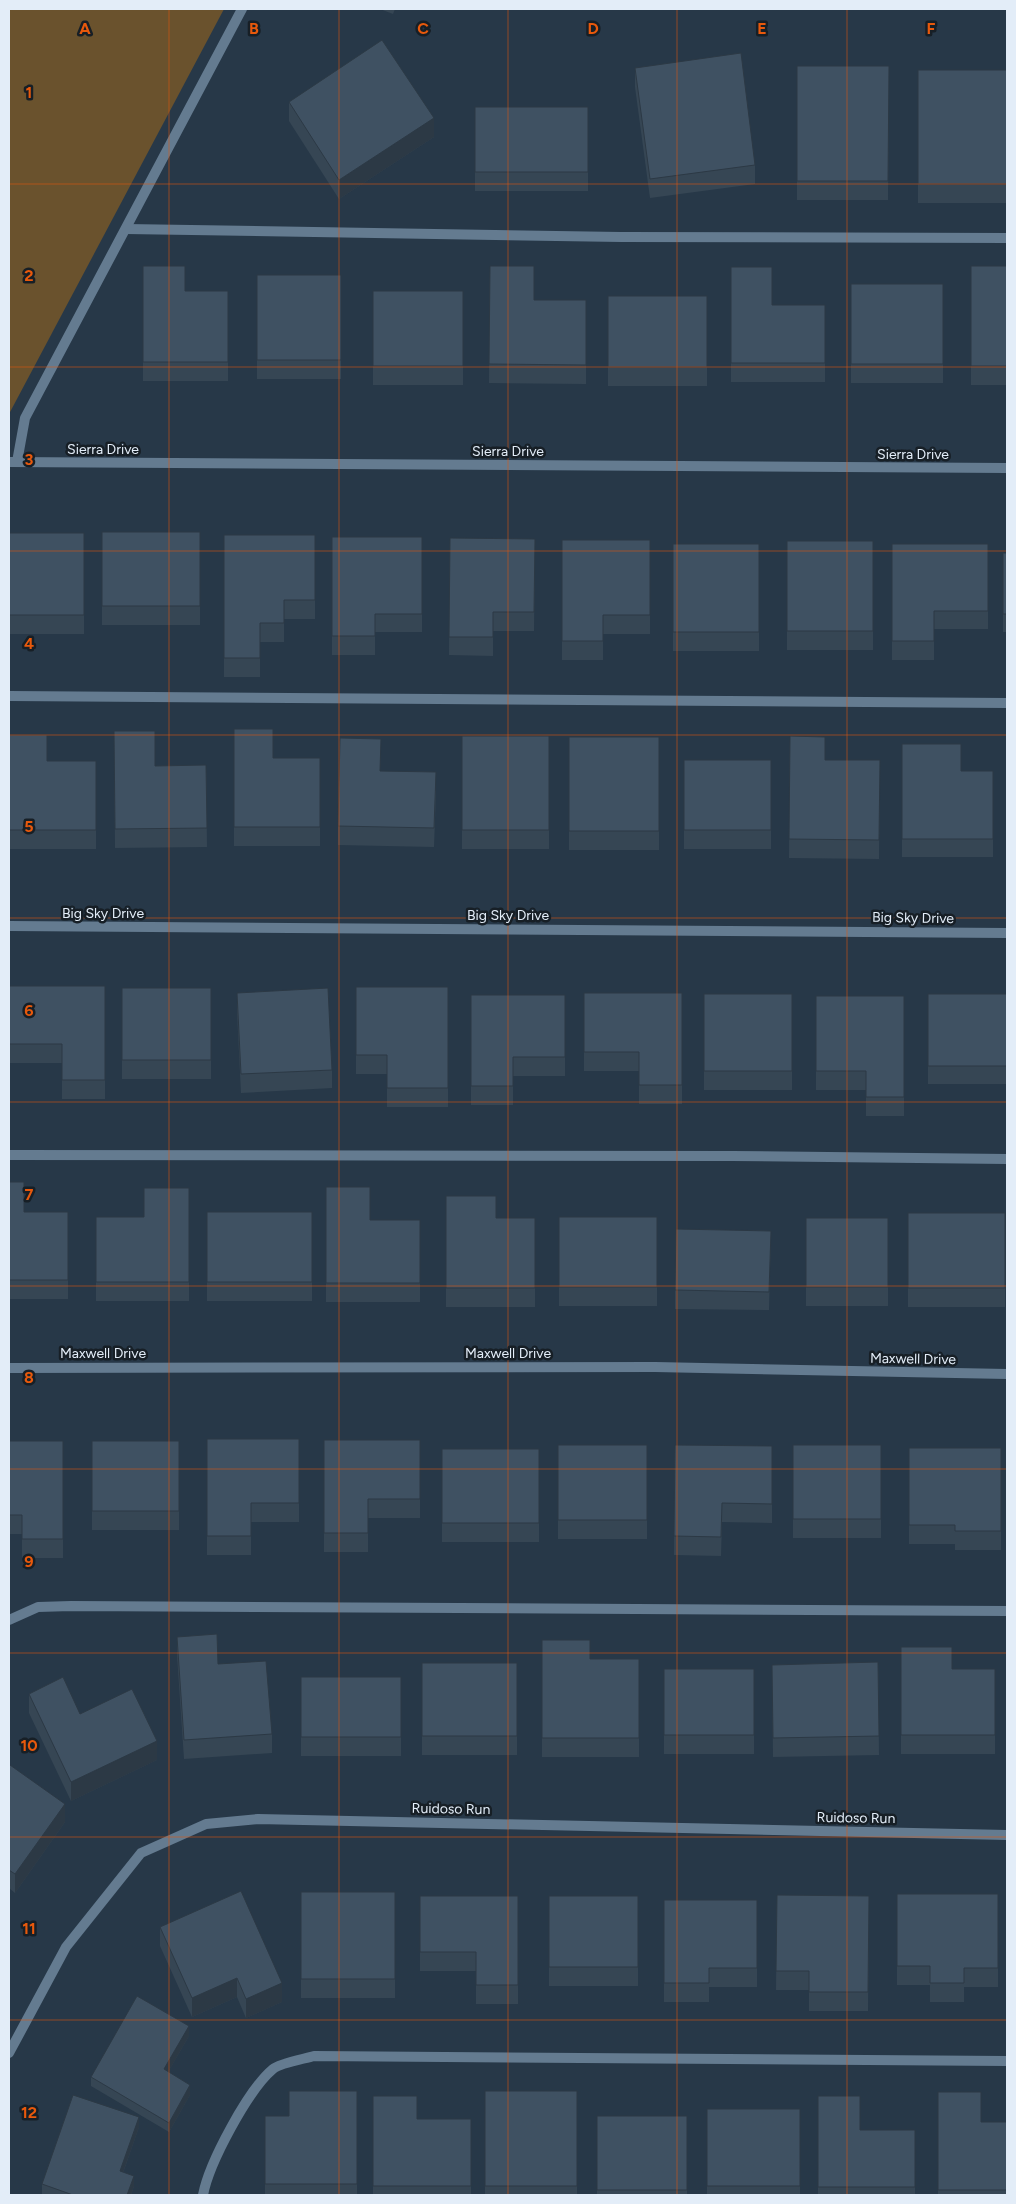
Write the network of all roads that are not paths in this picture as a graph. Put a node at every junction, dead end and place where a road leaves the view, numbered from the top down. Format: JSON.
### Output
{"nodes":[{"id":1,"x":242,"y":9,"type":"edge"},
{"id":2,"x":126,"y":230,"type":"junction"},
{"id":3,"x":1007,"y":238,"type":"edge"},
{"id":4,"x":13,"y":462,"type":"edge"},
{"id":5,"x":1007,"y":468,"type":"edge"},
{"id":6,"x":9,"y":696,"type":"edge"},
{"id":7,"x":1007,"y":703,"type":"edge"},
{"id":8,"x":9,"y":926,"type":"edge"},
{"id":9,"x":1007,"y":934,"type":"edge"},
{"id":10,"x":9,"y":1155,"type":"edge"},
{"id":11,"x":1007,"y":1159,"type":"edge"},
{"id":12,"x":9,"y":1368,"type":"edge"},
{"id":13,"x":1007,"y":1374,"type":"edge"},
{"id":14,"x":1007,"y":1611,"type":"edge"},
{"id":15,"x":9,"y":1620,"type":"edge"},
{"id":16,"x":1007,"y":1835,"type":"edge"},
{"id":17,"x":9,"y":2053,"type":"edge"},
{"id":18,"x":1007,"y":2061,"type":"edge"},
{"id":19,"x":203,"y":2195,"type":"edge"}],
"edges":[{"from":1,"to":2,"type":"street"},
{"from":2,"to":3,"type":"street"},
{"from":2,"to":4,"type":"street"},
{"from":4,"to":5,"type":"street","name":"Sierra Drive"},
{"from":6,"to":7,"type":"street"},
{"from":8,"to":9,"type":"street","name":"Big Sky Drive"},
{"from":10,"to":11,"type":"street"},
{"from":12,"to":13,"type":"street","name":"Maxwell Drive"},
{"from":14,"to":15,"type":"street"},
{"from":16,"to":17,"type":"street","name":"Ruidoso Run"},
{"from":18,"to":19,"type":"street"}]}
